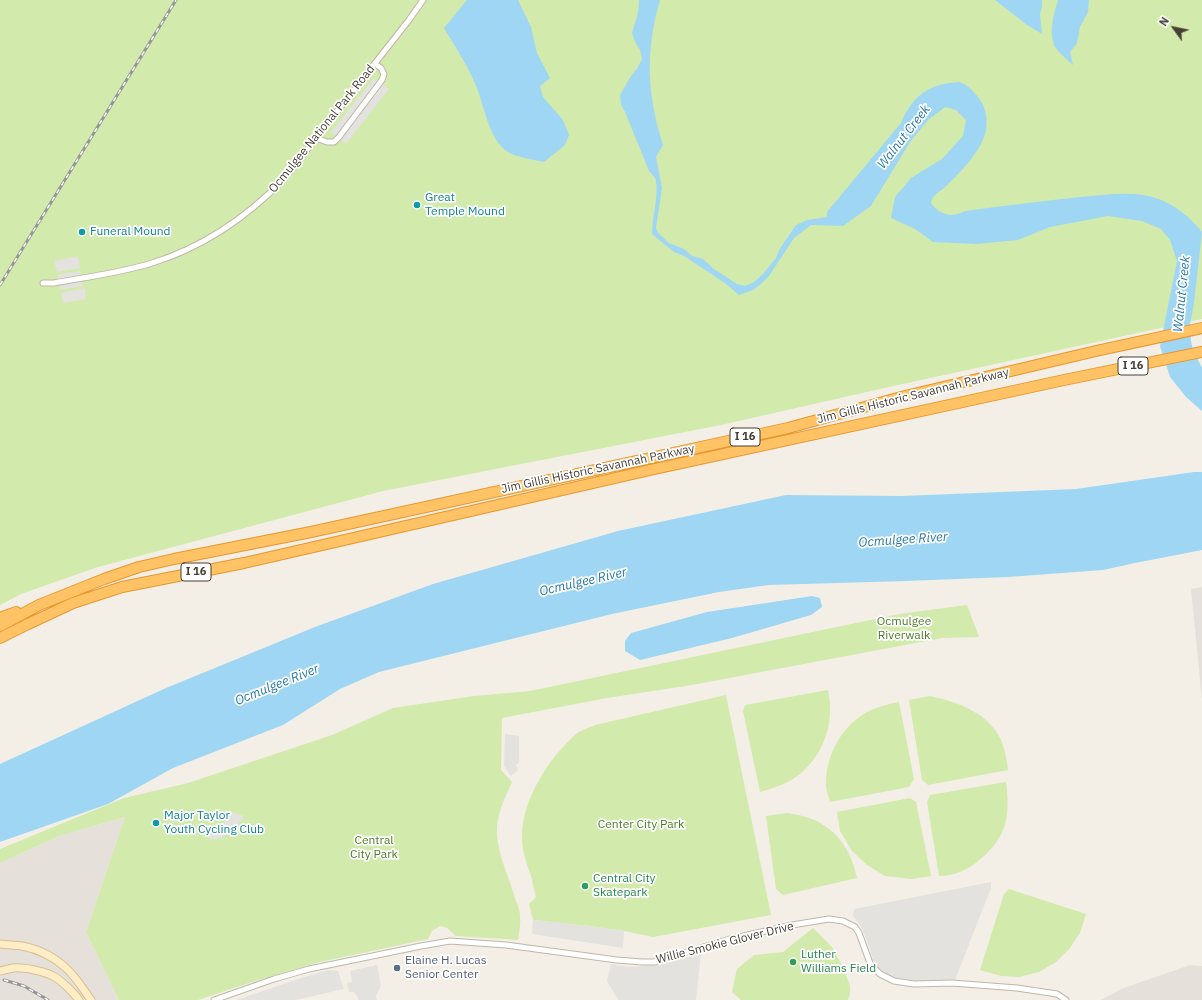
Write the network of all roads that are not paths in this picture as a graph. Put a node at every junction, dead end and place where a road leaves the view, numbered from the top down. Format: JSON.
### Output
{"nodes":[{"id":1,"x":424,"y":0,"type":"edge"},
{"id":2,"x":375,"y":64,"type":"junction"},
{"id":3,"x":316,"y":138,"type":"junction"},
{"id":4,"x":43,"y":283,"type":"dead end"},
{"id":5,"x":1202,"y":328,"type":"edge"},
{"id":6,"x":1202,"y":352,"type":"edge"},
{"id":7,"x":39,"y":605,"type":"junction"},
{"id":8,"x":0,"y":618,"type":"edge"},
{"id":9,"x":0,"y":626,"type":"edge"},
{"id":10,"x":0,"y":638,"type":"edge"},
{"id":11,"x":0,"y":944,"type":"edge"},
{"id":12,"x":0,"y":971,"type":"edge"},
{"id":13,"x":79,"y":1000,"type":"edge"},
{"id":14,"x":91,"y":1000,"type":"edge"},
{"id":15,"x":214,"y":1000,"type":"edge"},
{"id":16,"x":1066,"y":1000,"type":"edge"}],
"edges":[{"from":1,"to":2,"type":"street","name":"Ocmulgee National Park Road"},
{"from":2,"to":3,"type":"street","name":"Ocmulgee National Park Road"},
{"from":2,"to":3,"type":"street"},
{"from":3,"to":4,"type":"street","name":"Ocmulgee National Park Road"},
{"from":5,"to":7,"type":"highway","name":"Jim Gillis Historic Savannah Parkway","number":"I 16"},
{"from":6,"to":10,"type":"highway","name":"Jim Gillis Historic Savannah Parkway","number":"I 16"},
{"from":7,"to":8,"type":"highway"},
{"from":7,"to":9,"type":"highway","name":"Jim Gillis Historic Savannah Parkway","number":"I 16"},
{"from":11,"to":14,"type":"street"},
{"from":12,"to":13,"type":"street"},
{"from":15,"to":16,"type":"street","name":"Willie Smokie Glover Drive"}]}
